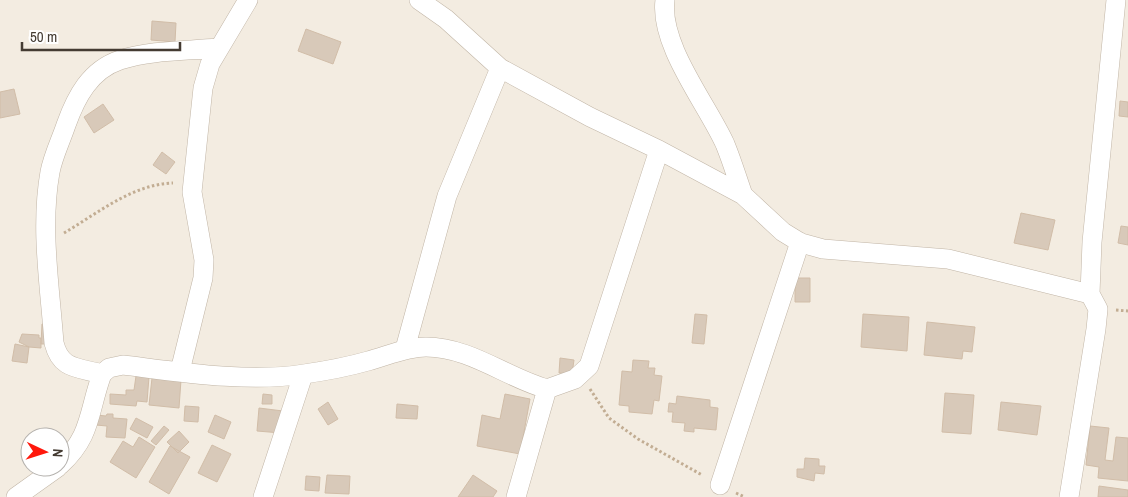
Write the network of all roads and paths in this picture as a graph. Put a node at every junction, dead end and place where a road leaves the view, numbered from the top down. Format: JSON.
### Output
{"nodes":[{"id":1,"x":248,"y":0,"type":"edge"},
{"id":2,"x":419,"y":0,"type":"edge"},
{"id":3,"x":665,"y":0,"type":"edge"},
{"id":4,"x":1116,"y":0,"type":"edge"},
{"id":5,"x":218,"y":48,"type":"junction"},
{"id":6,"x":500,"y":68,"type":"junction"},
{"id":7,"x":659,"y":150,"type":"junction"},
{"id":8,"x":193,"y":182,"type":"junction"},
{"id":9,"x":743,"y":195,"type":"junction"},
{"id":10,"x":800,"y":242,"type":"junction"},
{"id":11,"x":47,"y":244,"type":"junction"},
{"id":12,"x":1090,"y":294,"type":"junction"},
{"id":13,"x":405,"y":349,"type":"junction"},
{"id":14,"x":180,"y":371,"type":"junction"},
{"id":15,"x":102,"y":374,"type":"junction"},
{"id":16,"x":303,"y":374,"type":"junction"},
{"id":17,"x":581,"y":375,"type":"junction"},
{"id":18,"x":547,"y":389,"type":"junction"},
{"id":19,"x":70,"y":456,"type":"edge"},
{"id":20,"x":44,"y":477,"type":"edge"},
{"id":21,"x":720,"y":485,"type":"junction"},
{"id":22,"x":16,"y":497,"type":"edge"},
{"id":23,"x":263,"y":497,"type":"edge"},
{"id":24,"x":516,"y":497,"type":"edge"},
{"id":25,"x":745,"y":497,"type":"edge"},
{"id":26,"x":1070,"y":497,"type":"edge"}],
"edges":[{"from":1,"to":5,"type":"street"},
{"from":2,"to":6,"type":"street"},
{"from":3,"to":9,"type":"street"},
{"from":4,"to":12,"type":"street"},
{"from":5,"to":8,"type":"street"},
{"from":5,"to":11,"type":"street"},
{"from":6,"to":7,"type":"street"},
{"from":6,"to":13,"type":"street"},
{"from":7,"to":9,"type":"street"},
{"from":7,"to":17,"type":"street"},
{"from":8,"to":11,"type":"path"},
{"from":8,"to":14,"type":"street"},
{"from":9,"to":10,"type":"street"},
{"from":10,"to":12,"type":"street"},
{"from":10,"to":21,"type":"street"},
{"from":11,"to":15,"type":"street"},
{"from":12,"to":26,"type":"street"},
{"from":13,"to":16,"type":"street"},
{"from":13,"to":18,"type":"street"},
{"from":14,"to":15,"type":"street"},
{"from":14,"to":16,"type":"street"},
{"from":15,"to":19,"type":"street"},
{"from":16,"to":23,"type":"street"},
{"from":17,"to":18,"type":"street"},
{"from":17,"to":21,"type":"path"},
{"from":18,"to":24,"type":"street"},
{"from":20,"to":22,"type":"street"},
{"from":21,"to":25,"type":"path"}]}
